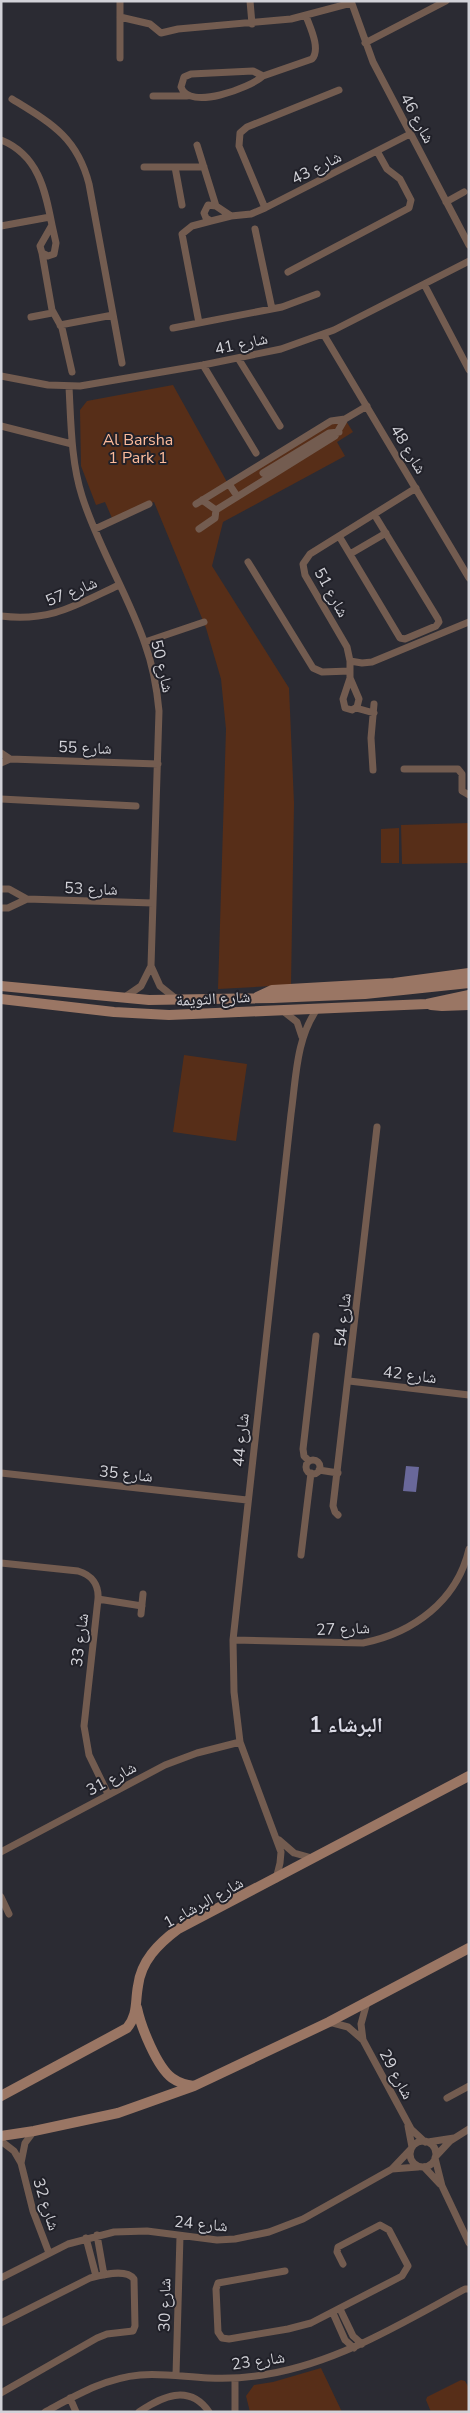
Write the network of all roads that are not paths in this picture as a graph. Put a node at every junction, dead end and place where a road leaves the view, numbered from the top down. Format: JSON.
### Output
{"nodes":[{"id":1,"x":120,"y":1,"type":"edge"},
{"id":2,"x":250,"y":1,"type":"edge"},
{"id":3,"x":446,"y":1,"type":"edge"},
{"id":4,"x":351,"y":2,"type":"edge"},
{"id":5,"x":306,"y":16,"type":"junction"},
{"id":6,"x":120,"y":17,"type":"junction"},
{"id":7,"x":252,"y":24,"type":"junction"},
{"id":8,"x":365,"y":43,"type":"junction"},
{"id":9,"x":120,"y":58,"type":"dead end"},
{"id":10,"x":263,"y":76,"type":"junction"},
{"id":11,"x":339,"y":90,"type":"dead end"},
{"id":12,"x":153,"y":96,"type":"dead end"},
{"id":13,"x":187,"y":96,"type":"junction"},
{"id":14,"x":12,"y":99,"type":"dead end"},
{"id":15,"x":410,"y":134,"type":"junction"},
{"id":16,"x":1,"y":140,"type":"edge"},
{"id":17,"x":197,"y":145,"type":"dead end"},
{"id":18,"x":377,"y":151,"type":"junction"},
{"id":19,"x":144,"y":167,"type":"dead end"},
{"id":20,"x":175,"y":167,"type":"junction"},
{"id":21,"x":204,"y":167,"type":"junction"},
{"id":22,"x":464,"y":192,"type":"dead end"},
{"id":23,"x":446,"y":202,"type":"junction"},
{"id":24,"x":182,"y":206,"type":"dead end"},
{"id":25,"x":216,"y":206,"type":"junction"},
{"id":26,"x":265,"y":208,"type":"junction"},
{"id":27,"x":231,"y":216,"type":"junction"},
{"id":28,"x":51,"y":221,"type":"junction"},
{"id":29,"x":212,"y":221,"type":"junction"},
{"id":30,"x":1,"y":226,"type":"edge"},
{"id":31,"x":255,"y":229,"type":"dead end"},
{"id":32,"x":469,"y":245,"type":"edge"},
{"id":33,"x":42,"y":253,"type":"junction"},
{"id":34,"x":469,"y":261,"type":"edge"},
{"id":35,"x":288,"y":272,"type":"dead end"},
{"id":36,"x":424,"y":284,"type":"junction"},
{"id":37,"x":318,"y":294,"type":"dead end"},
{"id":38,"x":272,"y":309,"type":"junction"},
{"id":39,"x":52,"y":313,"type":"junction"},
{"id":40,"x":113,"y":315,"type":"junction"},
{"id":41,"x":31,"y":317,"type":"dead end"},
{"id":42,"x":199,"y":323,"type":"junction"},
{"id":43,"x":60,"y":325,"type":"junction"},
{"id":44,"x":173,"y":328,"type":"dead end"},
{"id":45,"x":324,"y":335,"type":"junction"},
{"id":46,"x":238,"y":358,"type":"junction"},
{"id":47,"x":122,"y":362,"type":"dead end"},
{"id":48,"x":203,"y":365,"type":"junction"},
{"id":49,"x":469,"y":370,"type":"edge"},
{"id":50,"x":72,"y":372,"type":"dead end"},
{"id":51,"x":1,"y":376,"type":"edge"},
{"id":52,"x":69,"y":386,"type":"junction"},
{"id":53,"x":367,"y":406,"type":"junction"},
{"id":54,"x":345,"y":419,"type":"junction"},
{"id":55,"x":1,"y":426,"type":"edge"},
{"id":56,"x":280,"y":426,"type":"dead end"},
{"id":57,"x":313,"y":442,"type":"junction"},
{"id":58,"x":72,"y":444,"type":"junction"},
{"id":59,"x":285,"y":450,"type":"junction"},
{"id":60,"x":256,"y":453,"type":"dead end"},
{"id":61,"x":288,"y":461,"type":"junction"},
{"id":62,"x":258,"y":466,"type":"junction"},
{"id":63,"x":264,"y":476,"type":"junction"},
{"id":64,"x":228,"y":484,"type":"junction"},
{"id":65,"x":416,"y":488,"type":"junction"},
{"id":66,"x":237,"y":496,"type":"junction"},
{"id":67,"x":149,"y":504,"type":"dead end"},
{"id":68,"x":216,"y":510,"type":"junction"},
{"id":69,"x":374,"y":514,"type":"junction"},
{"id":70,"x":95,"y":529,"type":"junction"},
{"id":71,"x":199,"y":529,"type":"dead end"},
{"id":72,"x":386,"y":533,"type":"junction"},
{"id":73,"x":339,"y":536,"type":"junction"},
{"id":74,"x":350,"y":554,"type":"junction"},
{"id":75,"x":248,"y":562,"type":"dead end"},
{"id":76,"x":469,"y":578,"type":"edge"},
{"id":77,"x":119,"y":585,"type":"junction"},
{"id":78,"x":1,"y":616,"type":"edge"},
{"id":79,"x":204,"y":622,"type":"dead end"},
{"id":80,"x":469,"y":622,"type":"edge"},
{"id":81,"x":145,"y":642,"type":"junction"},
{"id":82,"x":350,"y":660,"type":"junction"},
{"id":83,"x":350,"y":674,"type":"junction"},
{"id":84,"x":374,"y":704,"type":"dead end"},
{"id":85,"x":356,"y":708,"type":"junction"},
{"id":86,"x":374,"y":713,"type":"junction"},
{"id":87,"x":1,"y":753,"type":"edge"},
{"id":88,"x":10,"y":758,"type":"junction"},
{"id":89,"x":1,"y":763,"type":"edge"},
{"id":90,"x":158,"y":764,"type":"junction"},
{"id":91,"x":404,"y":769,"type":"dead end"},
{"id":92,"x":373,"y":770,"type":"dead end"},
{"id":93,"x":469,"y":795,"type":"edge"},
{"id":94,"x":1,"y":799,"type":"edge"},
{"id":95,"x":136,"y":806,"type":"dead end"},
{"id":96,"x":1,"y":889,"type":"edge"},
{"id":97,"x":27,"y":899,"type":"junction"},
{"id":98,"x":153,"y":903,"type":"junction"},
{"id":99,"x":1,"y":908,"type":"edge"},
{"id":100,"x":151,"y":966,"type":"junction"},
{"id":101,"x":469,"y":973,"type":"edge"},
{"id":102,"x":469,"y":983,"type":"edge"},
{"id":103,"x":1,"y":986,"type":"edge"},
{"id":104,"x":469,"y":995,"type":"edge"},
{"id":105,"x":121,"y":998,"type":"junction"},
{"id":106,"x":256,"y":998,"type":"junction"},
{"id":107,"x":177,"y":999,"type":"junction"},
{"id":108,"x":1,"y":1000,"type":"edge"},
{"id":109,"x":427,"y":1004,"type":"junction"},
{"id":110,"x":469,"y":1004,"type":"edge"},
{"id":111,"x":318,"y":1008,"type":"junction"},
{"id":112,"x":281,"y":1009,"type":"junction"},
{"id":113,"x":302,"y":1040,"type":"junction"},
{"id":114,"x":377,"y":1127,"type":"dead end"},
{"id":115,"x":316,"y":1336,"type":"dead end"},
{"id":116,"x":349,"y":1381,"type":"junction"},
{"id":117,"x":469,"y":1395,"type":"edge"},
{"id":118,"x":309,"y":1461,"type":"junction"},
{"id":119,"x":319,"y":1468,"type":"junction"},
{"id":120,"x":338,"y":1470,"type":"junction"},
{"id":121,"x":1,"y":1473,"type":"edge"},
{"id":122,"x":311,"y":1474,"type":"junction"},
{"id":123,"x":247,"y":1500,"type":"junction"},
{"id":124,"x":338,"y":1515,"type":"dead end"},
{"id":125,"x":469,"y":1548,"type":"edge"},
{"id":126,"x":301,"y":1555,"type":"dead end"},
{"id":127,"x":1,"y":1563,"type":"edge"},
{"id":128,"x":143,"y":1594,"type":"dead end"},
{"id":129,"x":98,"y":1599,"type":"junction"},
{"id":130,"x":142,"y":1606,"type":"junction"},
{"id":131,"x":141,"y":1614,"type":"dead end"},
{"id":132,"x":233,"y":1640,"type":"junction"},
{"id":133,"x":240,"y":1742,"type":"junction"},
{"id":134,"x":469,"y":1776,"type":"edge"},
{"id":135,"x":108,"y":1794,"type":"junction"},
{"id":136,"x":277,"y":1838,"type":"junction"},
{"id":137,"x":1,"y":1852,"type":"edge"},
{"id":138,"x":314,"y":1859,"type":"junction"},
{"id":139,"x":276,"y":1879,"type":"junction"},
{"id":140,"x":1,"y":1897,"type":"edge"},
{"id":141,"x":9,"y":1914,"type":"dead end"},
{"id":142,"x":469,"y":1948,"type":"edge"},
{"id":143,"x":367,"y":2002,"type":"junction"},
{"id":144,"x":136,"y":2005,"type":"junction"},
{"id":145,"x":329,"y":2022,"type":"junction"},
{"id":146,"x":363,"y":2040,"type":"junction"},
{"id":147,"x":194,"y":2086,"type":"junction"},
{"id":148,"x":469,"y":2086,"type":"edge"},
{"id":149,"x":1,"y":2096,"type":"edge"},
{"id":150,"x":447,"y":2098,"type":"dead end"},
{"id":151,"x":406,"y":2121,"type":"junction"},
{"id":152,"x":469,"y":2129,"type":"edge"},
{"id":153,"x":34,"y":2131,"type":"junction"},
{"id":154,"x":1,"y":2136,"type":"edge"},
{"id":155,"x":454,"y":2138,"type":"junction"},
{"id":156,"x":1,"y":2141,"type":"edge"},
{"id":157,"x":426,"y":2142,"type":"junction"},
{"id":158,"x":412,"y":2148,"type":"junction"},
{"id":159,"x":435,"y":2157,"type":"junction"},
{"id":160,"x":21,"y":2163,"type":"junction"},
{"id":161,"x":421,"y":2167,"type":"junction"},
{"id":162,"x":392,"y":2169,"type":"junction"},
{"id":163,"x":442,"y":2186,"type":"junction"},
{"id":164,"x":97,"y":2234,"type":"junction"},
{"id":165,"x":180,"y":2236,"type":"junction"},
{"id":166,"x":86,"y":2238,"type":"junction"},
{"id":167,"x":469,"y":2243,"type":"edge"},
{"id":168,"x":49,"y":2253,"type":"junction"},
{"id":169,"x":343,"y":2264,"type":"dead end"},
{"id":170,"x":285,"y":2271,"type":"dead end"},
{"id":171,"x":100,"y":2276,"type":"junction"},
{"id":172,"x":1,"y":2278,"type":"edge"},
{"id":173,"x":468,"y":2287,"type":"edge"},
{"id":174,"x":340,"y":2309,"type":"junction"},
{"id":175,"x":333,"y":2313,"type":"junction"},
{"id":176,"x":1,"y":2323,"type":"edge"},
{"id":177,"x":362,"y":2344,"type":"junction"},
{"id":178,"x":354,"y":2348,"type":"junction"},
{"id":179,"x":176,"y":2375,"type":"junction"},
{"id":180,"x":235,"y":2378,"type":"junction"},
{"id":181,"x":1,"y":2392,"type":"edge"},
{"id":182,"x":70,"y":2398,"type":"junction"},
{"id":183,"x":45,"y":2412,"type":"edge"},
{"id":184,"x":76,"y":2412,"type":"edge"},
{"id":185,"x":139,"y":2412,"type":"edge"},
{"id":186,"x":209,"y":2412,"type":"edge"},
{"id":187,"x":235,"y":2412,"type":"edge"}],
"edges":[{"from":1,"to":6,"type":"street"},
{"from":2,"to":7,"type":"street"},
{"from":3,"to":8,"type":"street"},
{"from":4,"to":5,"type":"street"},
{"from":4,"to":8,"type":"street","name":"شارع 46"},
{"from":5,"to":7,"type":"street"},
{"from":5,"to":10,"type":"street"},
{"from":6,"to":7,"type":"street"},
{"from":6,"to":9,"type":"street"},
{"from":8,"to":15,"type":"street","name":"شارع 46"},
{"from":10,"to":13,"type":"street"},
{"from":10,"to":13,"type":"street"},
{"from":11,"to":26,"type":"street"},
{"from":12,"to":13,"type":"street"},
{"from":14,"to":40,"type":"street"},
{"from":15,"to":18,"type":"street","name":"شارع 43"},
{"from":15,"to":23,"type":"street","name":"شارع 46"},
{"from":16,"to":28,"type":"street"},
{"from":17,"to":21,"type":"street"},
{"from":18,"to":26,"type":"street","name":"شارع 43"},
{"from":18,"to":35,"type":"street"},
{"from":19,"to":20,"type":"street"},
{"from":20,"to":21,"type":"street"},
{"from":20,"to":24,"type":"street"},
{"from":21,"to":25,"type":"street"},
{"from":22,"to":23,"type":"street"},
{"from":23,"to":32,"type":"street","name":"شارع 46"},
{"from":25,"to":27,"type":"street"},
{"from":25,"to":29,"type":"street"},
{"from":26,"to":27,"type":"street","name":"شارع 43"},
{"from":27,"to":29,"type":"street","name":"شارع 43"},
{"from":28,"to":30,"type":"street"},
{"from":28,"to":33,"type":"street"},
{"from":28,"to":33,"type":"street"},
{"from":29,"to":42,"type":"street","name":"شارع 43"},
{"from":31,"to":38,"type":"street"},
{"from":33,"to":39,"type":"street"},
{"from":34,"to":36,"type":"street","name":"شارع 41"},
{"from":36,"to":45,"type":"street","name":"شارع 41"},
{"from":36,"to":49,"type":"street"},
{"from":37,"to":38,"type":"street"},
{"from":38,"to":42,"type":"street"},
{"from":39,"to":41,"type":"street"},
{"from":39,"to":43,"type":"street"},
{"from":40,"to":43,"type":"street"},
{"from":40,"to":47,"type":"street"},
{"from":42,"to":44,"type":"street"},
{"from":43,"to":50,"type":"street"},
{"from":45,"to":46,"type":"street","name":"شارع 41"},
{"from":45,"to":53,"type":"street","name":"شارع 48"},
{"from":46,"to":48,"type":"street","name":"شارع 41"},
{"from":46,"to":56,"type":"street"},
{"from":48,"to":52,"type":"street","name":"شارع 41"},
{"from":48,"to":60,"type":"street"},
{"from":51,"to":52,"type":"street","name":"شارع 41"},
{"from":52,"to":58,"type":"street","name":"شارع 50"},
{"from":53,"to":54,"type":"street"},
{"from":53,"to":65,"type":"street","name":"شارع 48"},
{"from":54,"to":57,"type":"street"},
{"from":54,"to":57,"type":"street"},
{"from":55,"to":58,"type":"street"},
{"from":57,"to":59,"type":"street"},
{"from":57,"to":61,"type":"street"},
{"from":58,"to":70,"type":"street","name":"شارع 50"},
{"from":59,"to":61,"type":"street"},
{"from":59,"to":62,"type":"street"},
{"from":61,"to":63,"type":"street"},
{"from":62,"to":63,"type":"street"},
{"from":62,"to":64,"type":"street"},
{"from":63,"to":66,"type":"street"},
{"from":64,"to":66,"type":"street"},
{"from":64,"to":68,"type":"street"},
{"from":65,"to":69,"type":"street","name":"شارع 51"},
{"from":65,"to":76,"type":"street","name":"شارع 48"},
{"from":66,"to":68,"type":"street"},
{"from":67,"to":70,"type":"street"},
{"from":68,"to":71,"type":"street"},
{"from":69,"to":72,"type":"street"},
{"from":69,"to":73,"type":"street","name":"شارع 51"},
{"from":70,"to":77,"type":"street","name":"شارع 50"},
{"from":72,"to":74,"type":"street"},
{"from":72,"to":74,"type":"street"},
{"from":73,"to":74,"type":"street"},
{"from":73,"to":82,"type":"street","name":"شارع 51"},
{"from":75,"to":83,"type":"street"},
{"from":77,"to":78,"type":"street","name":"شارع 57"},
{"from":77,"to":81,"type":"street","name":"شارع 50"},
{"from":79,"to":81,"type":"street"},
{"from":80,"to":82,"type":"street"},
{"from":81,"to":90,"type":"street","name":"شارع 50"},
{"from":82,"to":83,"type":"street","name":"شارع 51"},
{"from":83,"to":85,"type":"street"},
{"from":83,"to":85,"type":"street"},
{"from":84,"to":86,"type":"street"},
{"from":85,"to":86,"type":"street"},
{"from":86,"to":92,"type":"street"},
{"from":87,"to":88,"type":"street"},
{"from":88,"to":89,"type":"street"},
{"from":88,"to":90,"type":"street","name":"شارع 55"},
{"from":90,"to":98,"type":"street","name":"شارع 50"},
{"from":91,"to":93,"type":"street"},
{"from":94,"to":95,"type":"street"},
{"from":96,"to":97,"type":"street"},
{"from":97,"to":98,"type":"street","name":"شارع 53"},
{"from":97,"to":99,"type":"street"},
{"from":98,"to":100,"type":"street","name":"شارع 50"},
{"from":100,"to":105,"type":"street","name":"شارع 50"},
{"from":100,"to":107,"type":"street","name":"شارع 50"},
{"from":101,"to":106,"type":"street","name":"شارع الثويمة"},
{"from":102,"to":106,"type":"street","name":"شارع الثويمة"},
{"from":103,"to":105,"type":"street","name":"شارع الثويمة"},
{"from":104,"to":109,"type":"street","name":"شارع الثويمة"},
{"from":105,"to":107,"type":"street","name":"شارع الثويمة"},
{"from":106,"to":107,"type":"street","name":"شارع الثويمة"},
{"from":108,"to":112,"type":"street","name":"شارع الثويمة"},
{"from":109,"to":110,"type":"street","name":"شارع الثويمة"},
{"from":109,"to":111,"type":"street","name":"شارع الثويمة"},
{"from":111,"to":112,"type":"street","name":"شارع الثويمة"},
{"from":111,"to":113,"type":"street","name":"شارع 44"},
{"from":112,"to":113,"type":"street"},
{"from":113,"to":123,"type":"street","name":"شارع 44"},
{"from":114,"to":116,"type":"street","name":"شارع 54"},
{"from":115,"to":118,"type":"street"},
{"from":116,"to":117,"type":"street","name":"شارع 42"},
{"from":116,"to":120,"type":"street","name":"شارع 54"},
{"from":118,"to":119,"type":"street"},
{"from":118,"to":122,"type":"street"},
{"from":119,"to":120,"type":"street"},
{"from":119,"to":122,"type":"street"},
{"from":120,"to":124,"type":"street","name":"شارع 54"},
{"from":121,"to":123,"type":"street","name":"شارع 35"},
{"from":122,"to":126,"type":"street"},
{"from":123,"to":132,"type":"street","name":"شارع 44"},
{"from":125,"to":132,"type":"street","name":"شارع 27"},
{"from":127,"to":129,"type":"street","name":"شارع 33"},
{"from":128,"to":130,"type":"street"},
{"from":129,"to":130,"type":"street"},
{"from":129,"to":135,"type":"street","name":"شارع 33"},
{"from":130,"to":131,"type":"street"},
{"from":132,"to":133,"type":"street","name":"شارع 44"},
{"from":133,"to":135,"type":"street","name":"شارع 31"},
{"from":133,"to":136,"type":"street","name":"شارع 44"},
{"from":134,"to":138,"type":"street","name":"شارع البرشاء 1"},
{"from":135,"to":137,"type":"street","name":"شارع 31"},
{"from":136,"to":138,"type":"street","name":"شارع 44"},
{"from":136,"to":139,"type":"street","name":"شارع 44"},
{"from":138,"to":139,"type":"street","name":"شارع البرشاء 1"},
{"from":139,"to":144,"type":"street","name":"شارع البرشاء 1"},
{"from":140,"to":141,"type":"street"},
{"from":142,"to":143,"type":"street"},
{"from":143,"to":145,"type":"street"},
{"from":143,"to":146,"type":"street","name":"شارع 29"},
{"from":144,"to":147,"type":"street"},
{"from":144,"to":149,"type":"street","name":"شارع البرشاء 1"},
{"from":145,"to":146,"type":"street","name":"شارع 29"},
{"from":145,"to":147,"type":"street"},
{"from":146,"to":151,"type":"street","name":"شارع 29"},
{"from":147,"to":153,"type":"street"},
{"from":148,"to":150,"type":"street"},
{"from":151,"to":157,"type":"street","name":"شارع 29"},
{"from":151,"to":158,"type":"street","name":"شارع 29"},
{"from":152,"to":155,"type":"street"},
{"from":153,"to":154,"type":"street"},
{"from":153,"to":160,"type":"street"},
{"from":155,"to":157,"type":"street"},
{"from":155,"to":159,"type":"street"},
{"from":156,"to":160,"type":"street"},
{"from":157,"to":158,"type":"street"},
{"from":157,"to":159,"type":"street"},
{"from":158,"to":161,"type":"street"},
{"from":158,"to":162,"type":"street","name":"شارع 24"},
{"from":159,"to":161,"type":"street"},
{"from":159,"to":163,"type":"street"},
{"from":160,"to":168,"type":"street","name":"شارع 32"},
{"from":161,"to":162,"type":"street","name":"شارع 24"},
{"from":161,"to":163,"type":"street"},
{"from":162,"to":165,"type":"street","name":"شارع 24"},
{"from":163,"to":167,"type":"street"},
{"from":164,"to":165,"type":"street","name":"شارع 24"},
{"from":164,"to":166,"type":"street","name":"شارع 24"},
{"from":164,"to":171,"type":"street"},
{"from":165,"to":179,"type":"street","name":"شارع 30"},
{"from":166,"to":168,"type":"street","name":"شارع 24"},
{"from":166,"to":171,"type":"street"},
{"from":168,"to":172,"type":"street","name":"شارع 24"},
{"from":169,"to":174,"type":"street"},
{"from":170,"to":175,"type":"street"},
{"from":171,"to":176,"type":"street"},
{"from":171,"to":181,"type":"street"},
{"from":173,"to":177,"type":"street","name":"شارع 23"},
{"from":174,"to":175,"type":"street"},
{"from":174,"to":177,"type":"street"},
{"from":175,"to":178,"type":"street"},
{"from":177,"to":178,"type":"street","name":"شارع 23"},
{"from":178,"to":180,"type":"street","name":"شارع 23"},
{"from":179,"to":180,"type":"street","name":"شارع 23"},
{"from":179,"to":182,"type":"street","name":"شارع 23"},
{"from":180,"to":187,"type":"street"},
{"from":182,"to":183,"type":"street","name":"شارع 23"},
{"from":182,"to":184,"type":"street"},
{"from":185,"to":186,"type":"street"}]}
